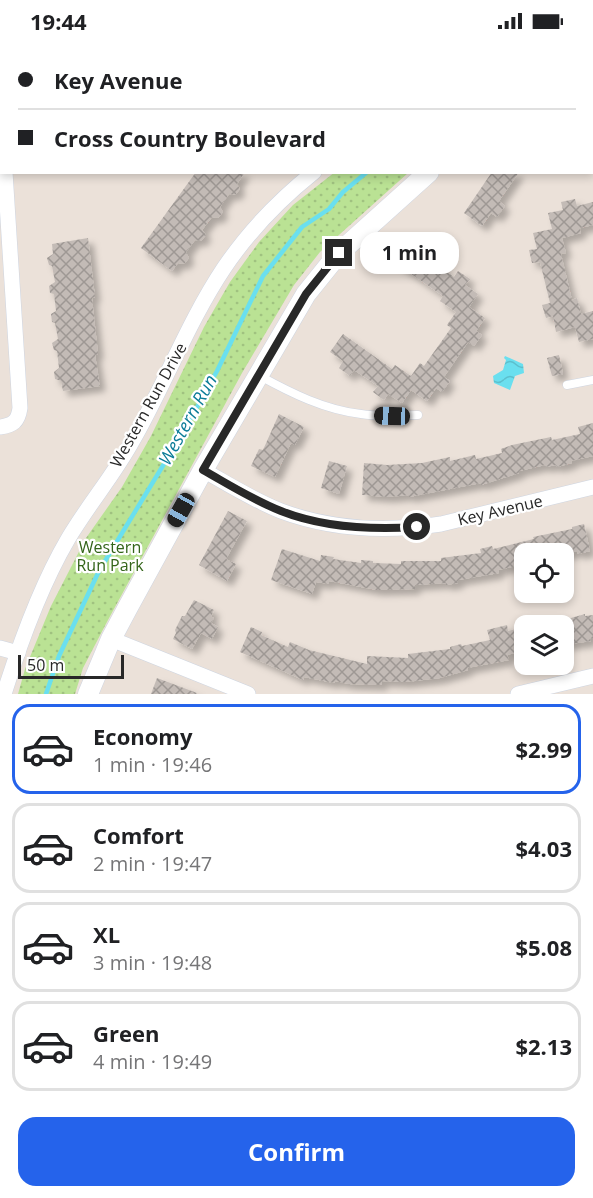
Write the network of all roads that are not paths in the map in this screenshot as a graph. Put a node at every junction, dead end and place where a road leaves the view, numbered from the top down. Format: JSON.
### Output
{"nodes":[{"id":1,"x":5,"y":174,"type":"edge"},
{"id":2,"x":312,"y":174,"type":"edge"},
{"id":3,"x":427,"y":174,"type":"edge"},
{"id":4,"x":258,"y":375,"type":"junction"},
{"id":5,"x":593,"y":380,"type":"edge"},
{"id":6,"x":567,"y":385,"type":"dead end"},
{"id":7,"x":418,"y":415,"type":"dead end"},
{"id":8,"x":0,"y":427,"type":"edge"},
{"id":9,"x":203,"y":470,"type":"junction"},
{"id":10,"x":593,"y":488,"type":"edge"},
{"id":11,"x":111,"y":639,"type":"junction"},
{"id":12,"x":0,"y":648,"type":"edge"},
{"id":13,"x":18,"y":653,"type":"junction"},
{"id":14,"x":593,"y":676,"type":"edge"},
{"id":15,"x":4,"y":694,"type":"edge"},
{"id":16,"x":88,"y":694,"type":"edge"},
{"id":17,"x":248,"y":694,"type":"edge"},
{"id":18,"x":518,"y":694,"type":"edge"}],
"edges":[{"from":1,"to":8,"type":"street"},
{"from":2,"to":13,"type":"street","name":"Western Run Drive"},
{"from":3,"to":4,"type":"main road"},
{"from":4,"to":7,"type":"lane"},
{"from":4,"to":9,"type":"main road"},
{"from":5,"to":6,"type":"lane"},
{"from":9,"to":10,"type":"street","name":"Key Avenue"},
{"from":9,"to":11,"type":"main road"},
{"from":11,"to":16,"type":"main road"},
{"from":11,"to":17,"type":"street"},
{"from":12,"to":13,"type":"street"},
{"from":13,"to":15,"type":"street","name":"Western Run Drive"},
{"from":14,"to":18,"type":"street"}]}
